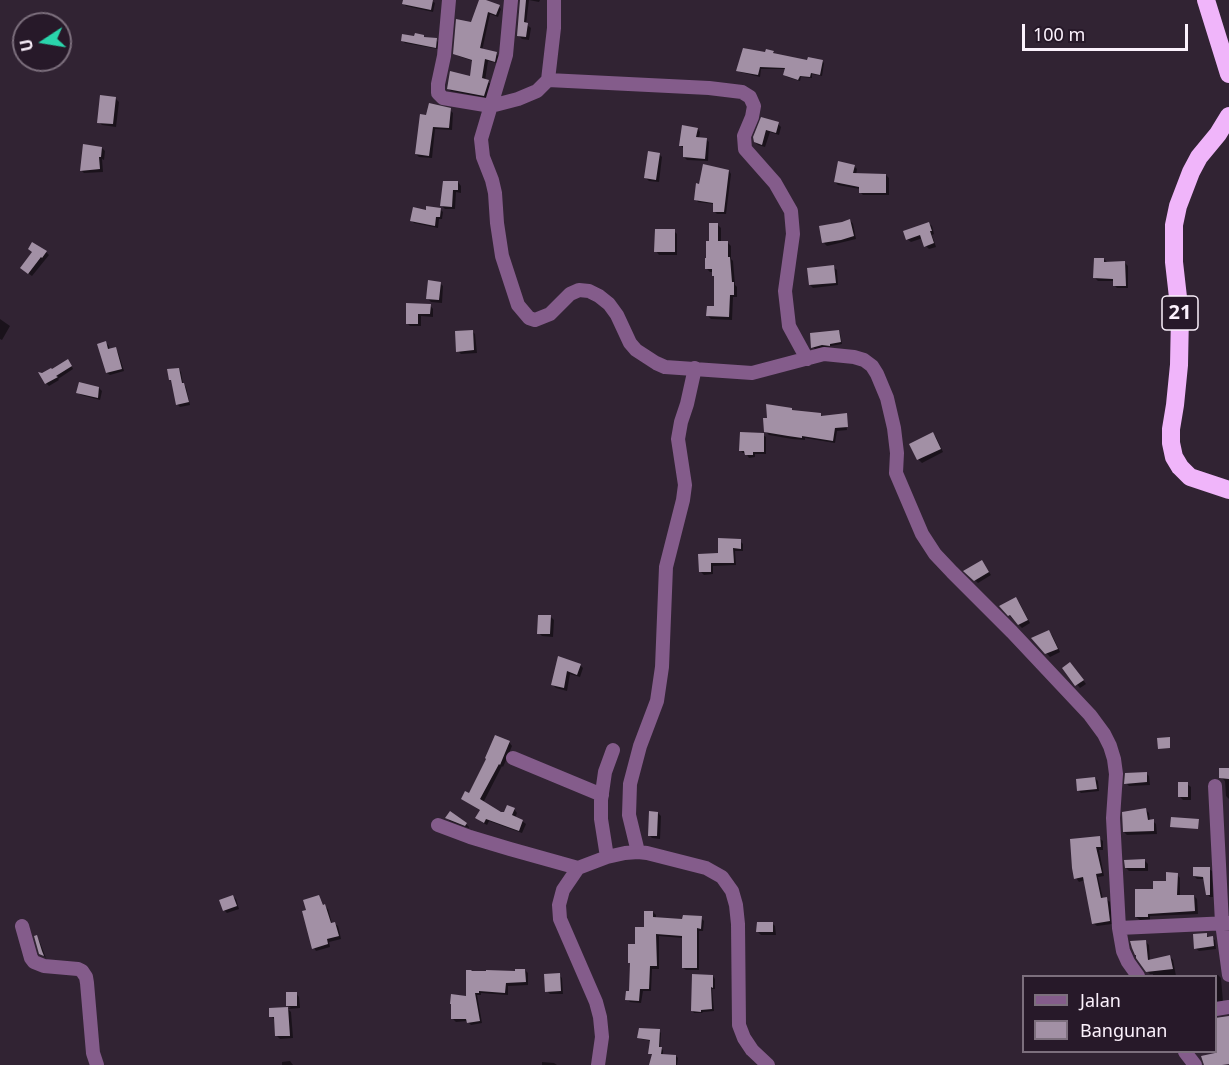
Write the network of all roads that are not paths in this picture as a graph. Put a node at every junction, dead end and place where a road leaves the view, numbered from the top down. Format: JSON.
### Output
{"nodes":[{"id":1,"x":449,"y":0,"type":"edge"},
{"id":2,"x":511,"y":0,"type":"edge"},
{"id":3,"x":554,"y":0,"type":"edge"},
{"id":4,"x":1206,"y":0,"type":"edge"},
{"id":5,"x":1229,"y":74,"type":"edge"},
{"id":6,"x":548,"y":80,"type":"junction"},
{"id":7,"x":491,"y":106,"type":"junction"},
{"id":8,"x":1229,"y":116,"type":"edge"},
{"id":9,"x":807,"y":358,"type":"junction"},
{"id":10,"x":690,"y":368,"type":"junction"},
{"id":11,"x":1229,"y":490,"type":"edge"},
{"id":12,"x":613,"y":750,"type":"dead end"},
{"id":13,"x":513,"y":758,"type":"dead end"},
{"id":14,"x":1215,"y":786,"type":"dead end"},
{"id":15,"x":602,"y":795,"type":"junction"},
{"id":16,"x":438,"y":825,"type":"dead end"},
{"id":17,"x":631,"y":853,"type":"junction"},
{"id":18,"x":609,"y":856,"type":"junction"},
{"id":19,"x":578,"y":868,"type":"junction"},
{"id":20,"x":1226,"y":923,"type":"edge"},
{"id":21,"x":22,"y":926,"type":"dead end"},
{"id":22,"x":1119,"y":928,"type":"junction"},
{"id":23,"x":1137,"y":975,"type":"edge"},
{"id":24,"x":1229,"y":975,"type":"edge"},
{"id":25,"x":1186,"y":1053,"type":"edge"},
{"id":26,"x":97,"y":1065,"type":"edge"},
{"id":27,"x":598,"y":1065,"type":"edge"},
{"id":28,"x":768,"y":1065,"type":"edge"},
{"id":29,"x":1196,"y":1065,"type":"edge"}],
"edges":[{"from":1,"to":7,"type":"street"},
{"from":2,"to":7,"type":"street"},
{"from":3,"to":6,"type":"street"},
{"from":4,"to":5,"type":"highway"},
{"from":6,"to":7,"type":"street"},
{"from":6,"to":9,"type":"street"},
{"from":7,"to":10,"type":"street"},
{"from":8,"to":11,"type":"highway","number":"21"},
{"from":9,"to":10,"type":"street"},
{"from":9,"to":22,"type":"street"},
{"from":10,"to":17,"type":"street"},
{"from":12,"to":15,"type":"street"},
{"from":13,"to":15,"type":"street"},
{"from":14,"to":20,"type":"street"},
{"from":15,"to":18,"type":"street"},
{"from":16,"to":19,"type":"street"},
{"from":17,"to":18,"type":"street"},
{"from":17,"to":28,"type":"street"},
{"from":18,"to":19,"type":"street"},
{"from":19,"to":27,"type":"street"},
{"from":20,"to":22,"type":"street"},
{"from":20,"to":24,"type":"street"},
{"from":21,"to":26,"type":"street"},
{"from":22,"to":23,"type":"street"},
{"from":25,"to":29,"type":"street"}]}
